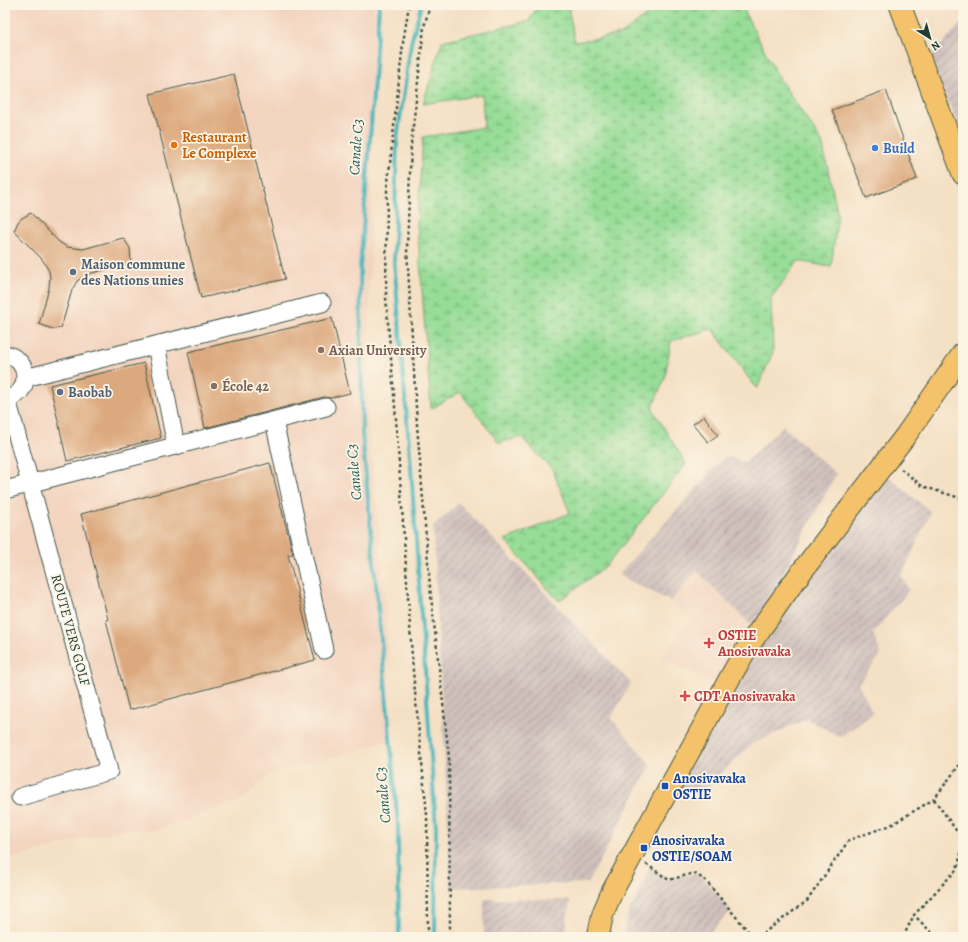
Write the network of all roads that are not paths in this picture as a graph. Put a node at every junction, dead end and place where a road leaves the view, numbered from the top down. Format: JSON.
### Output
{"nodes":[{"id":1,"x":900,"y":5,"type":"edge"},
{"id":2,"x":963,"y":174,"type":"edge"},
{"id":3,"x":322,"y":303,"type":"dead end"},
{"id":4,"x":156,"y":345,"type":"junction"},
{"id":5,"x":963,"y":353,"type":"edge"},
{"id":6,"x":5,"y":354,"type":"edge"},
{"id":7,"x":25,"y":378,"type":"junction"},
{"id":8,"x":6,"y":399,"type":"edge"},
{"id":9,"x":326,"y":407,"type":"dead end"},
{"id":10,"x":274,"y":421,"type":"junction"},
{"id":11,"x":176,"y":446,"type":"junction"},
{"id":12,"x":31,"y":484,"type":"junction"},
{"id":13,"x":5,"y":490,"type":"edge"},
{"id":14,"x":324,"y":650,"type":"dead end"},
{"id":15,"x":20,"y":797,"type":"dead end"},
{"id":16,"x":598,"y":937,"type":"edge"}],
"edges":[{"from":1,"to":2,"type":"main road"},
{"from":3,"to":4,"type":"lane"},
{"from":4,"to":7,"type":"lane"},
{"from":4,"to":11,"type":"lane"},
{"from":5,"to":16,"type":"main road"},
{"from":6,"to":7,"type":"lane"},
{"from":7,"to":8,"type":"lane"},
{"from":8,"to":12,"type":"lane","name":"ROUTE VERS GOLF"},
{"from":9,"to":10,"type":"lane"},
{"from":10,"to":11,"type":"lane"},
{"from":10,"to":14,"type":"lane"},
{"from":11,"to":12,"type":"lane"},
{"from":12,"to":13,"type":"lane"},
{"from":12,"to":15,"type":"lane","name":"ROUTE VERS GOLF"}]}
